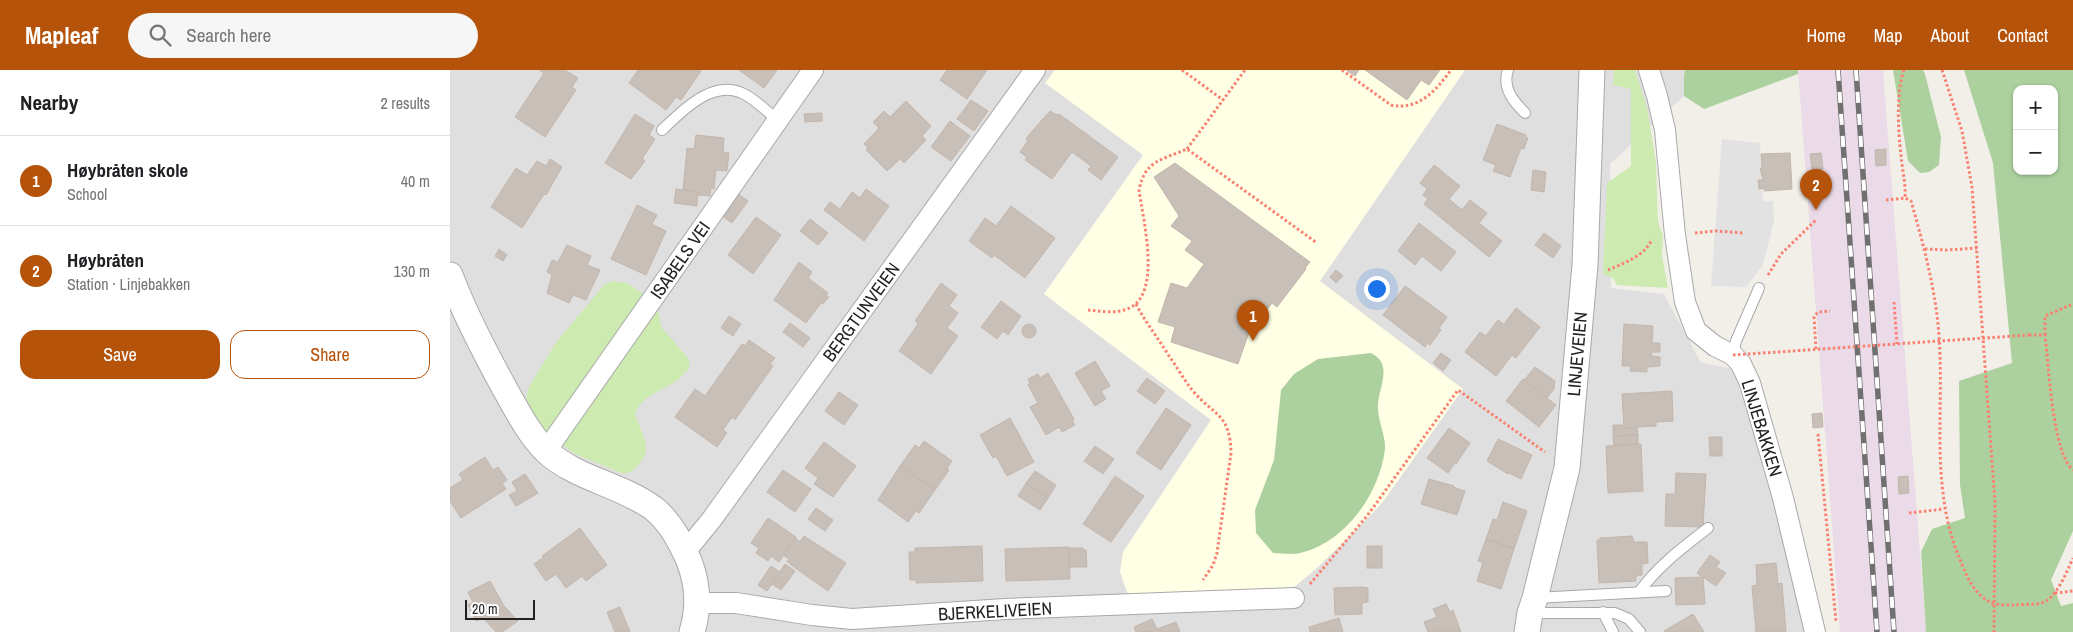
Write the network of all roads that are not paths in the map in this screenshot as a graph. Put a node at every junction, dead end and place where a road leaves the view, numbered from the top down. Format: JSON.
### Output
{"nodes":[{"id":1,"x":813,"y":70,"type":"edge"},
{"id":2,"x":1036,"y":70,"type":"edge"},
{"id":3,"x":1508,"y":70,"type":"edge"},
{"id":4,"x":1592,"y":70,"type":"edge"},
{"id":5,"x":1649,"y":70,"type":"edge"},
{"id":6,"x":1525,"y":113,"type":"dead end"},
{"id":7,"x":778,"y":120,"type":"junction"},
{"id":8,"x":662,"y":130,"type":"dead end"},
{"id":9,"x":450,"y":275,"type":"edge"},
{"id":10,"x":1759,"y":288,"type":"road end"},
{"id":11,"x":1733,"y":355,"type":"junction"},
{"id":12,"x":546,"y":450,"type":"junction"},
{"id":13,"x":1708,"y":528,"type":"dead end"},
{"id":14,"x":686,"y":552,"type":"junction"},
{"id":15,"x":1666,"y":591,"type":"dead end"},
{"id":16,"x":1639,"y":592,"type":"junction"},
{"id":17,"x":1294,"y":598,"type":"road end"},
{"id":18,"x":697,"y":603,"type":"junction"},
{"id":19,"x":1603,"y":612,"type":"junction"},
{"id":20,"x":1531,"y":614,"type":"edge"},
{"id":21,"x":692,"y":632,"type":"edge"},
{"id":22,"x":1613,"y":632,"type":"edge"},
{"id":23,"x":1640,"y":632,"type":"edge"},
{"id":24,"x":1815,"y":632,"type":"edge"}],
"edges":[{"from":1,"to":7,"type":"street","name":"ISABELS VEI"},
{"from":2,"to":14,"type":"street","name":"BERGTUNVEIEN"},
{"from":3,"to":6,"type":"lane"},
{"from":4,"to":20,"type":"street","name":"LINJEVEIEN"},
{"from":5,"to":11,"type":"street","name":"LINJEBAKKEN"},
{"from":7,"to":8,"type":"lane"},
{"from":7,"to":12,"type":"street","name":"ISABELS VEI"},
{"from":9,"to":12,"type":"street"},
{"from":10,"to":11,"type":"lane"},
{"from":11,"to":24,"type":"street","name":"LINJEBAKKEN"},
{"from":12,"to":14,"type":"street"},
{"from":13,"to":16,"type":"lane"},
{"from":14,"to":18,"type":"street"},
{"from":15,"to":16,"type":"lane"},
{"from":16,"to":20,"type":"lane"},
{"from":17,"to":18,"type":"street","name":"BJERKELIVEIEN"},
{"from":18,"to":21,"type":"street"},
{"from":19,"to":20,"type":"lane"},
{"from":19,"to":22,"type":"lane"},
{"from":19,"to":23,"type":"lane"}]}
